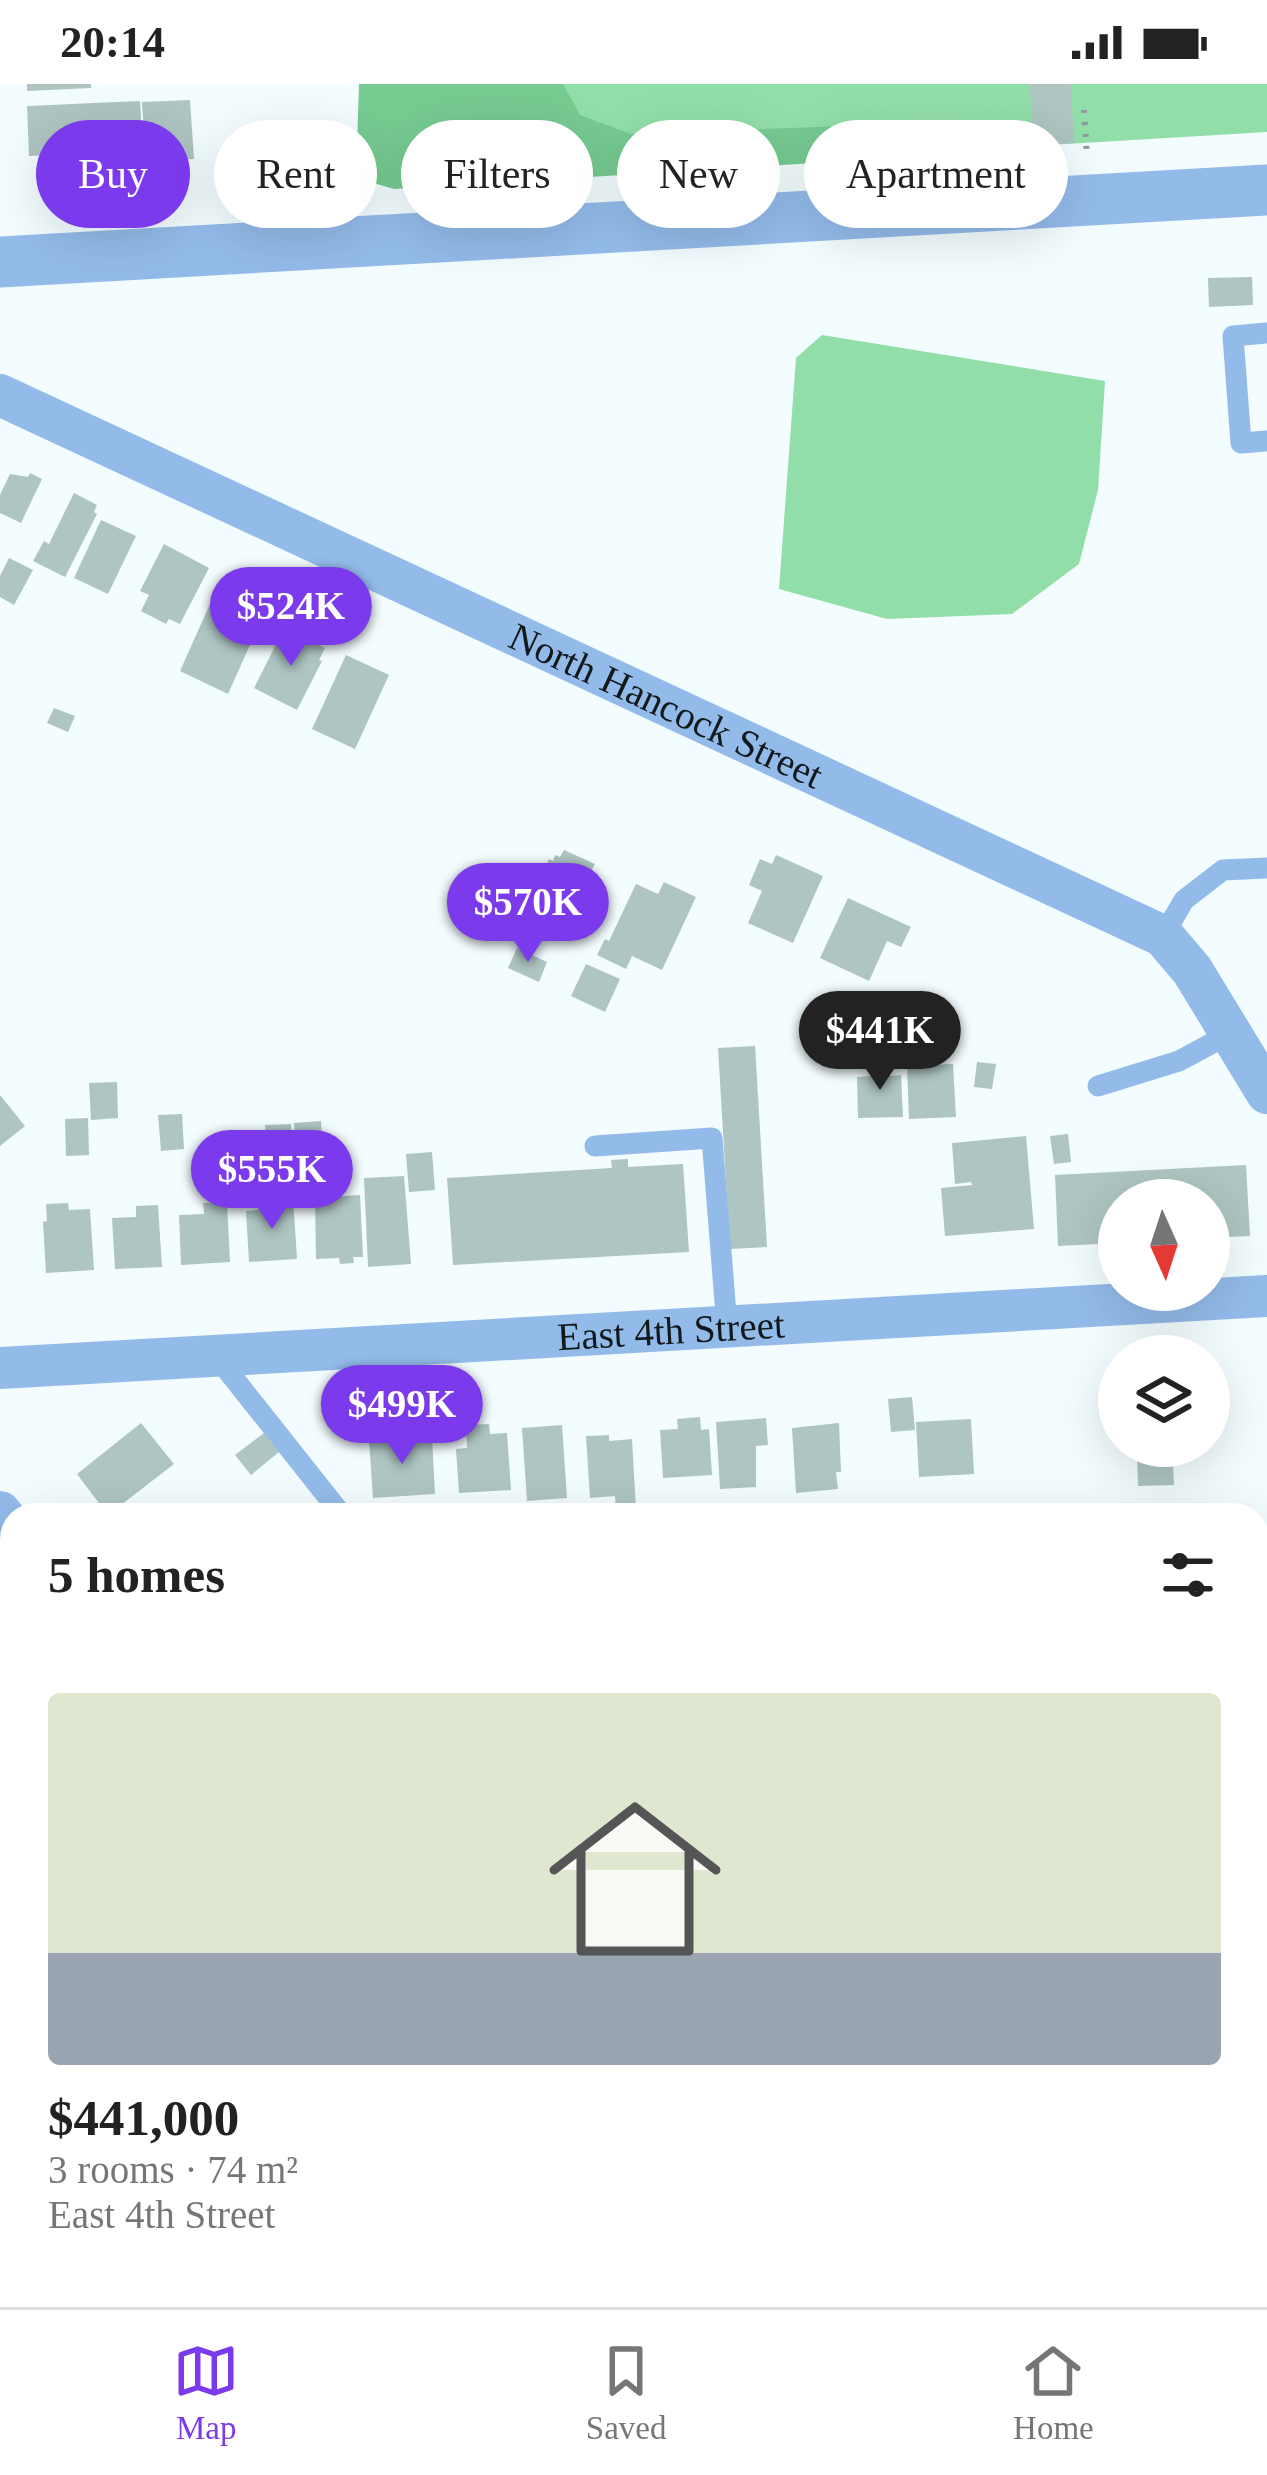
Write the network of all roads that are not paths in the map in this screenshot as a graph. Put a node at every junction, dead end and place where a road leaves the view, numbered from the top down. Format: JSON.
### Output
{"nodes":[{"id":1,"x":1267,"y":190,"type":"edge"},
{"id":2,"x":0,"y":262,"type":"edge"},
{"id":3,"x":1267,"y":333,"type":"edge"},
{"id":4,"x":0,"y":395,"type":"edge"},
{"id":5,"x":1267,"y":441,"type":"edge"},
{"id":6,"x":1267,"y":868,"type":"edge"},
{"id":7,"x":1163,"y":936,"type":"junction"},
{"id":8,"x":1231,"y":1033,"type":"junction"},
{"id":9,"x":1098,"y":1086,"type":"dead end"},
{"id":10,"x":1267,"y":1093,"type":"edge"},
{"id":11,"x":595,"y":1146,"type":"dead end"},
{"id":12,"x":1267,"y":1296,"type":"edge"},
{"id":13,"x":727,"y":1327,"type":"junction"},
{"id":14,"x":216,"y":1355,"type":"junction"},
{"id":15,"x":0,"y":1368,"type":"edge"},
{"id":16,"x":333,"y":1503,"type":"edge"}],
"edges":[{"from":1,"to":2,"type":"street"},
{"from":3,"to":5,"type":"lane"},
{"from":4,"to":7,"type":"street","name":"North Hancock Street"},
{"from":6,"to":7,"type":"lane"},
{"from":7,"to":8,"type":"street","name":"North Hancock Street"},
{"from":8,"to":9,"type":"lane"},
{"from":8,"to":10,"type":"street","name":"North Hancock Street"},
{"from":11,"to":13,"type":"lane"},
{"from":12,"to":13,"type":"street","name":"East 4th Street"},
{"from":13,"to":14,"type":"street","name":"East 4th Street"},
{"from":14,"to":15,"type":"street","name":"East 4th Street"},
{"from":14,"to":16,"type":"lane"}]}
